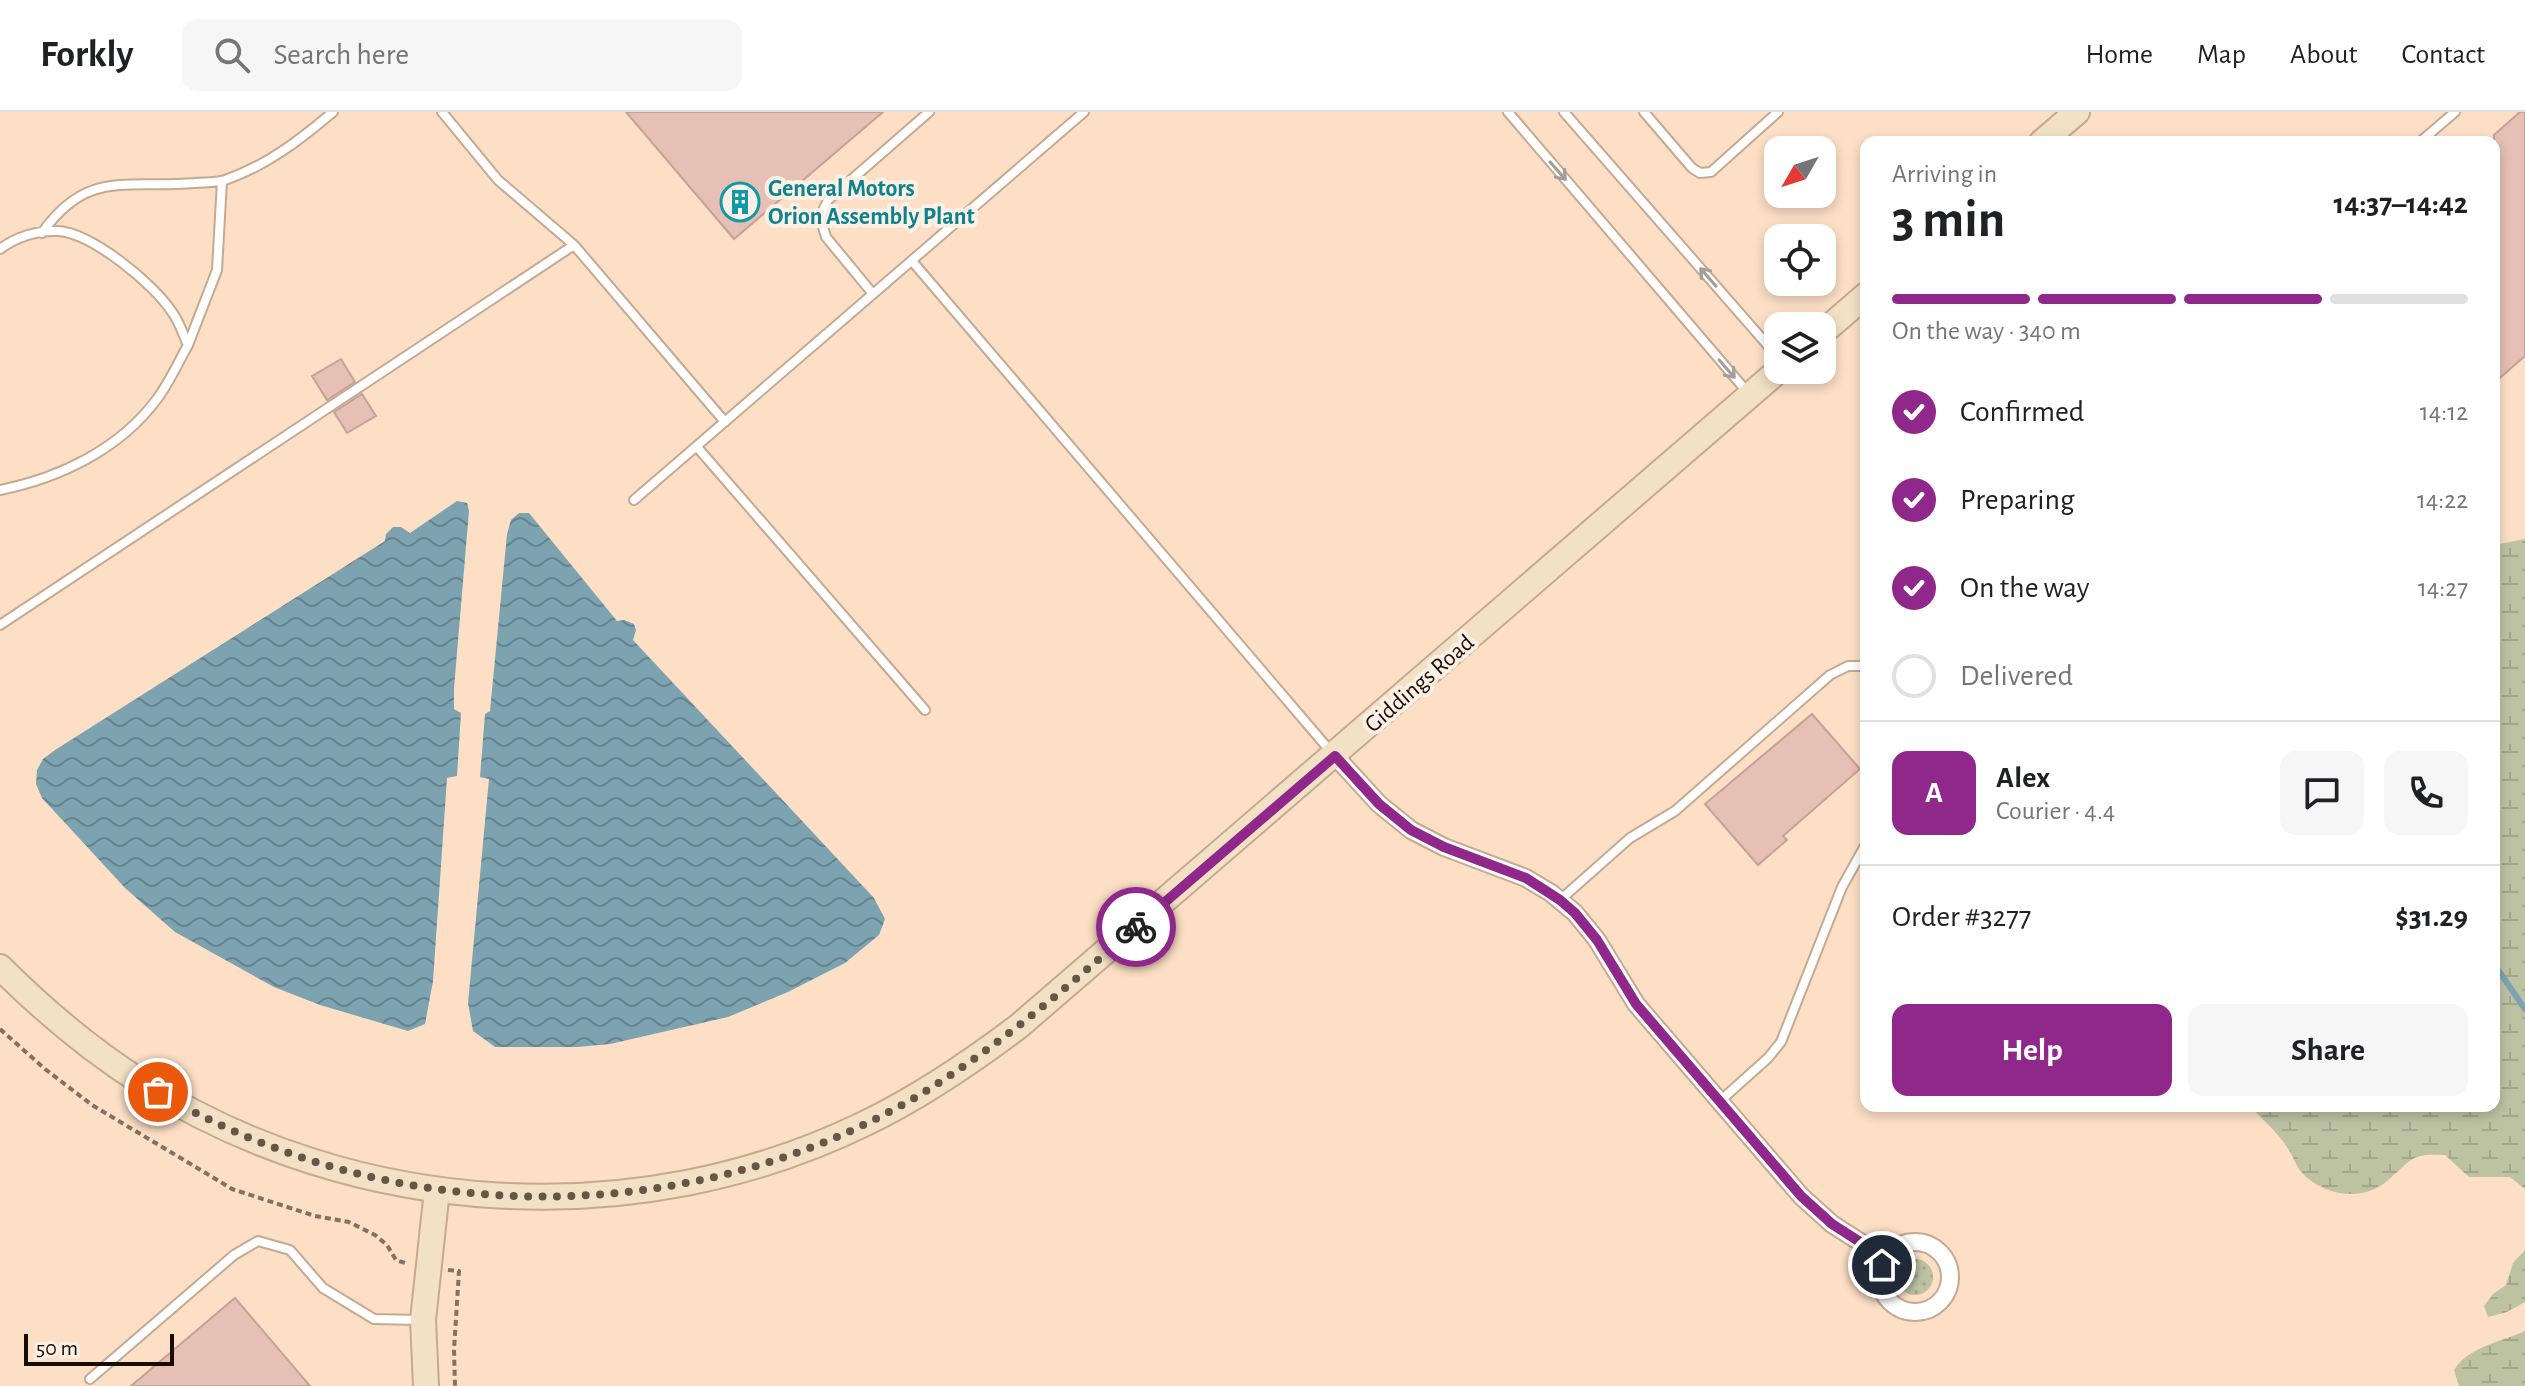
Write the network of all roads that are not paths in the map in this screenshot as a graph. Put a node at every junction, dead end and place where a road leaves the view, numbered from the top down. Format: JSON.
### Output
{"nodes":[{"id":1,"x":333,"y":112,"type":"edge"},
{"id":2,"x":442,"y":112,"type":"edge"},
{"id":3,"x":929,"y":112,"type":"edge"},
{"id":4,"x":1084,"y":112,"type":"edge"},
{"id":5,"x":1508,"y":112,"type":"edge"},
{"id":6,"x":1564,"y":112,"type":"edge"},
{"id":7,"x":1644,"y":112,"type":"edge"},
{"id":8,"x":1778,"y":112,"type":"edge"},
{"id":9,"x":2077,"y":112,"type":"edge"},
{"id":10,"x":2455,"y":112,"type":"edge"},
{"id":11,"x":2049,"y":136,"type":"edge"},
{"id":12,"x":2427,"y":136,"type":"edge"},
{"id":13,"x":222,"y":181,"type":"junction"},
{"id":14,"x":42,"y":233,"type":"junction"},
{"id":15,"x":574,"y":245,"type":"junction"},
{"id":16,"x":0,"y":249,"type":"edge"},
{"id":17,"x":912,"y":261,"type":"junction"},
{"id":18,"x":873,"y":294,"type":"junction"},
{"id":19,"x":1860,"y":300,"type":"edge"},
{"id":20,"x":1836,"y":321,"type":"edge"},
{"id":21,"x":1764,"y":341,"type":"edge"},
{"id":22,"x":188,"y":345,"type":"junction"},
{"id":23,"x":1764,"y":383,"type":"edge"},
{"id":24,"x":1750,"y":395,"type":"junction"},
{"id":25,"x":725,"y":422,"type":"junction"},
{"id":26,"x":697,"y":447,"type":"junction"},
{"id":27,"x":0,"y":490,"type":"edge"},
{"id":28,"x":634,"y":500,"type":"dead end"},
{"id":29,"x":0,"y":625,"type":"edge"},
{"id":30,"x":1860,"y":666,"type":"edge"},
{"id":31,"x":925,"y":710,"type":"dead end"},
{"id":32,"x":1335,"y":756,"type":"junction"},
{"id":33,"x":1860,"y":855,"type":"edge"},
{"id":34,"x":1560,"y":900,"type":"junction"},
{"id":35,"x":0,"y":967,"type":"edge"},
{"id":36,"x":1720,"y":1101,"type":"junction"},
{"id":37,"x":437,"y":1190,"type":"junction"},
{"id":38,"x":1885,"y":1258,"type":"junction"},
{"id":39,"x":423,"y":1320,"type":"junction"},
{"id":40,"x":90,"y":1379,"type":"dead end"},
{"id":41,"x":426,"y":1386,"type":"edge"}],
"edges":[{"from":1,"to":13,"type":"lane"},
{"from":2,"to":15,"type":"lane"},
{"from":3,"to":18,"type":"lane"},
{"from":4,"to":17,"type":"lane"},
{"from":5,"to":24,"type":"lane","one_way":true},
{"from":21,"to":6,"type":"lane","one_way":true},
{"from":7,"to":8,"type":"lane"},
{"from":9,"to":11,"type":"main road"},
{"from":10,"to":12,"type":"lane"},
{"from":13,"to":14,"type":"lane"},
{"from":13,"to":22,"type":"lane"},
{"from":14,"to":16,"type":"lane"},
{"from":14,"to":22,"type":"lane"},
{"from":15,"to":25,"type":"lane"},
{"from":15,"to":29,"type":"lane"},
{"from":17,"to":18,"type":"lane"},
{"from":17,"to":32,"type":"lane"},
{"from":18,"to":25,"type":"lane"},
{"from":19,"to":20,"type":"main road"},
{"from":22,"to":27,"type":"lane"},
{"from":23,"to":24,"type":"main road","name":"Giddings Road"},
{"from":24,"to":32,"type":"main road","name":"Giddings Road"},
{"from":25,"to":26,"type":"lane"},
{"from":26,"to":28,"type":"lane"},
{"from":26,"to":31,"type":"lane"},
{"from":30,"to":34,"type":"lane"},
{"from":32,"to":34,"type":"street"},
{"from":32,"to":37,"type":"main road","name":"Giddings Road"},
{"from":33,"to":36,"type":"lane"},
{"from":34,"to":36,"type":"street"},
{"from":35,"to":37,"type":"main road","name":"Giddings Road"},
{"from":36,"to":38,"type":"street"},
{"from":37,"to":39,"type":"main road"},
{"from":38,"to":38,"type":"street"},
{"from":39,"to":40,"type":"lane"},
{"from":39,"to":41,"type":"main road"}]}
